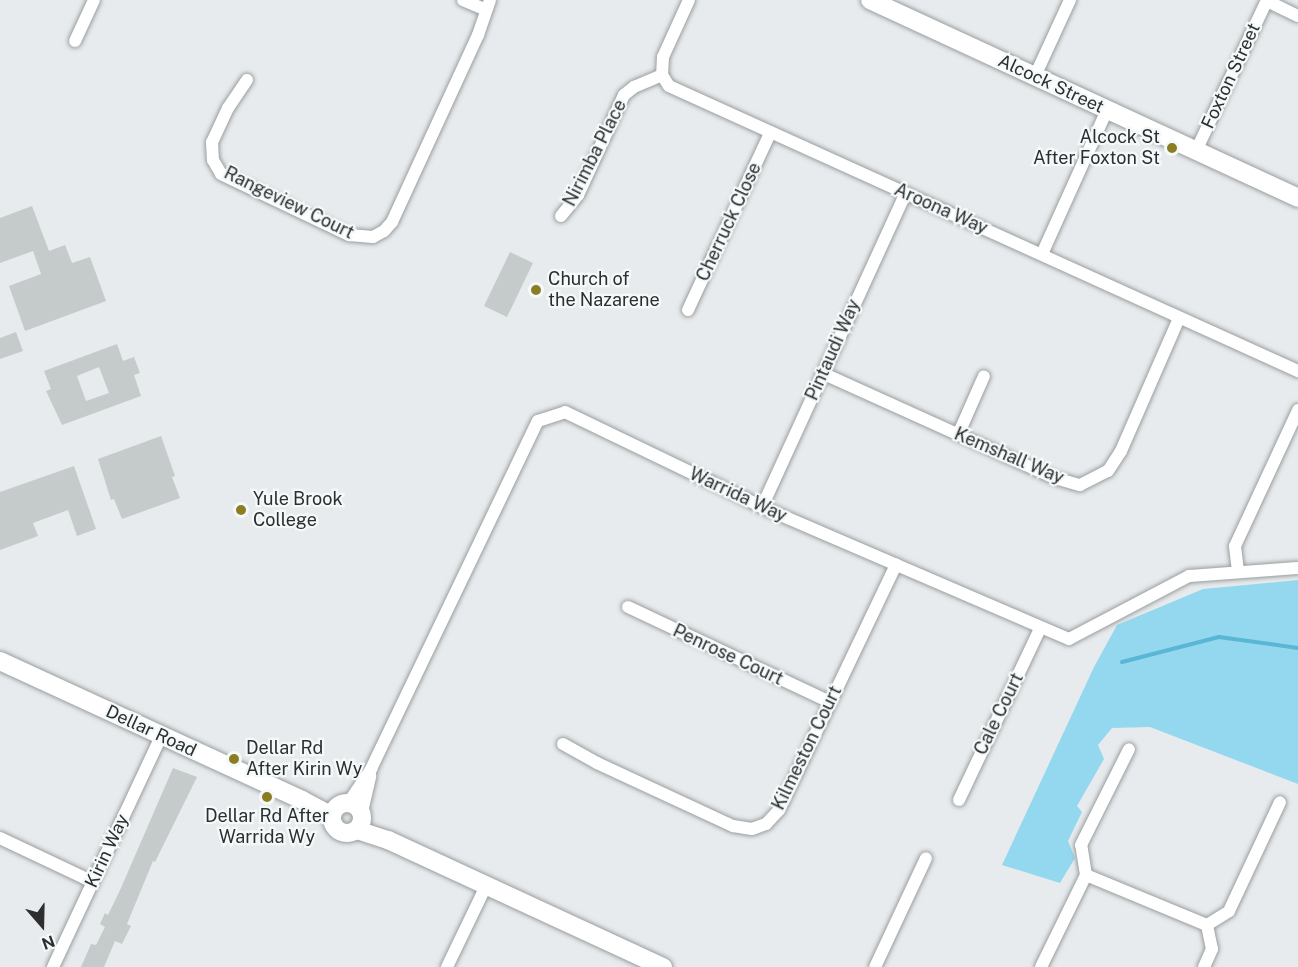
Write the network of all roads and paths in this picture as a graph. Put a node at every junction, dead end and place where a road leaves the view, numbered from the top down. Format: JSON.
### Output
{"nodes":[{"id":1,"x":94,"y":0,"type":"edge"},
{"id":2,"x":463,"y":0,"type":"edge"},
{"id":3,"x":689,"y":0,"type":"edge"},
{"id":4,"x":871,"y":0,"type":"edge"},
{"id":5,"x":1070,"y":0,"type":"edge"},
{"id":6,"x":1267,"y":1,"type":"edge"},
{"id":7,"x":488,"y":5,"type":"edge"},
{"id":8,"x":1298,"y":16,"type":"edge"},
{"id":9,"x":75,"y":41,"type":"dead end"},
{"id":10,"x":663,"y":75,"type":"junction"},
{"id":11,"x":1035,"y":76,"type":"junction"},
{"id":12,"x":247,"y":80,"type":"dead end"},
{"id":13,"x":1107,"y":110,"type":"junction"},
{"id":14,"x":770,"y":133,"type":"junction"},
{"id":15,"x":1196,"y":151,"type":"junction"},
{"id":16,"x":905,"y":194,"type":"junction"},
{"id":17,"x":1298,"y":198,"type":"edge"},
{"id":18,"x":561,"y":216,"type":"dead end"},
{"id":19,"x":1042,"y":254,"type":"junction"},
{"id":20,"x":688,"y":310,"type":"dead end"},
{"id":21,"x":1179,"y":318,"type":"junction"},
{"id":22,"x":1298,"y":371,"type":"edge"},
{"id":23,"x":822,"y":373,"type":"junction"},
{"id":24,"x":984,"y":376,"type":"dead end"},
{"id":25,"x":1298,"y":410,"type":"edge"},
{"id":26,"x":958,"y":435,"type":"junction"},
{"id":27,"x":762,"y":507,"type":"junction"},
{"id":28,"x":896,"y":565,"type":"junction"},
{"id":29,"x":1298,"y":568,"type":"edge"},
{"id":30,"x":1238,"y":571,"type":"junction"},
{"id":31,"x":627,"y":607,"type":"dead end"},
{"id":32,"x":1041,"y":629,"type":"junction"},
{"id":33,"x":0,"y":661,"type":"edge"},
{"id":34,"x":830,"y":702,"type":"junction"},
{"id":35,"x":161,"y":736,"type":"junction"},
{"id":36,"x":563,"y":744,"type":"dead end"},
{"id":37,"x":1129,"y":749,"type":"dead end"},
{"id":38,"x":958,"y":800,"type":"dead end"},
{"id":39,"x":1280,"y":802,"type":"dead end"},
{"id":40,"x":350,"y":814,"type":"junction"},
{"id":41,"x":0,"y":838,"type":"edge"},
{"id":42,"x":926,"y":858,"type":"dead end"},
{"id":43,"x":1086,"y":874,"type":"junction"},
{"id":44,"x":93,"y":882,"type":"junction"},
{"id":45,"x":486,"y":886,"type":"junction"},
{"id":46,"x":1207,"y":926,"type":"junction"},
{"id":47,"x":53,"y":967,"type":"edge"},
{"id":48,"x":447,"y":967,"type":"edge"},
{"id":49,"x":663,"y":967,"type":"edge"},
{"id":50,"x":875,"y":967,"type":"edge"},
{"id":51,"x":1041,"y":967,"type":"edge"},
{"id":52,"x":1204,"y":967,"type":"edge"}],
"edges":[{"from":1,"to":9,"type":"street"},
{"from":2,"to":7,"type":"street"},
{"from":3,"to":10,"type":"street"},
{"from":4,"to":11,"type":"main road","name":"Alcock Street"},
{"from":5,"to":11,"type":"street"},
{"from":6,"to":8,"type":"street","name":"Foxton Street"},
{"from":6,"to":15,"type":"street","name":"Foxton Street"},
{"from":7,"to":12,"type":"street","name":"Rangeview Court"},
{"from":10,"to":14,"type":"street","name":"Aroona Way"},
{"from":10,"to":18,"type":"street","name":"Nirimba Place"},
{"from":11,"to":13,"type":"main road","name":"Alcock Street"},
{"from":13,"to":15,"type":"main road","name":"Alcock Street"},
{"from":13,"to":19,"type":"street"},
{"from":14,"to":16,"type":"street","name":"Aroona Way"},
{"from":14,"to":20,"type":"street","name":"Cherruck Close"},
{"from":15,"to":17,"type":"main road","name":"Alcock Street"},
{"from":16,"to":19,"type":"street","name":"Aroona Way"},
{"from":16,"to":23,"type":"street","name":"Pintaudi Way"},
{"from":19,"to":21,"type":"street","name":"Aroona Way"},
{"from":21,"to":22,"type":"street","name":"Aroona Way"},
{"from":21,"to":26,"type":"street","name":"Kemshall Way"},
{"from":23,"to":26,"type":"street","name":"Kemshall Way"},
{"from":23,"to":27,"type":"street","name":"Pintaudi Way"},
{"from":24,"to":26,"type":"street"},
{"from":25,"to":30,"type":"street"},
{"from":27,"to":28,"type":"street","name":"Warrida Way"},
{"from":27,"to":40,"type":"street","name":"Warrida Way"},
{"from":28,"to":32,"type":"street","name":"Warrida Way"},
{"from":28,"to":34,"type":"street","name":"Kilmeston Court"},
{"from":29,"to":30,"type":"street","name":"Warrida Way"},
{"from":30,"to":32,"type":"street","name":"Warrida Way"},
{"from":31,"to":34,"type":"street","name":"Penrose Court"},
{"from":32,"to":38,"type":"street","name":"Cale Court"},
{"from":33,"to":35,"type":"main road","name":"Dellar Road"},
{"from":34,"to":36,"type":"street","name":"Kilmeston Court"},
{"from":35,"to":40,"type":"main road","name":"Dellar Road"},
{"from":35,"to":44,"type":"street","name":"Kirin Way"},
{"from":37,"to":43,"type":"street"},
{"from":39,"to":46,"type":"street"},
{"from":40,"to":45,"type":"main road","name":"Dellar Road"},
{"from":41,"to":44,"type":"street"},
{"from":42,"to":50,"type":"street"},
{"from":43,"to":46,"type":"street"},
{"from":43,"to":51,"type":"street"},
{"from":44,"to":47,"type":"street","name":"Kirin Way"},
{"from":45,"to":48,"type":"street"},
{"from":45,"to":49,"type":"main road","name":"Dellar Road"},
{"from":46,"to":52,"type":"street"}]}
